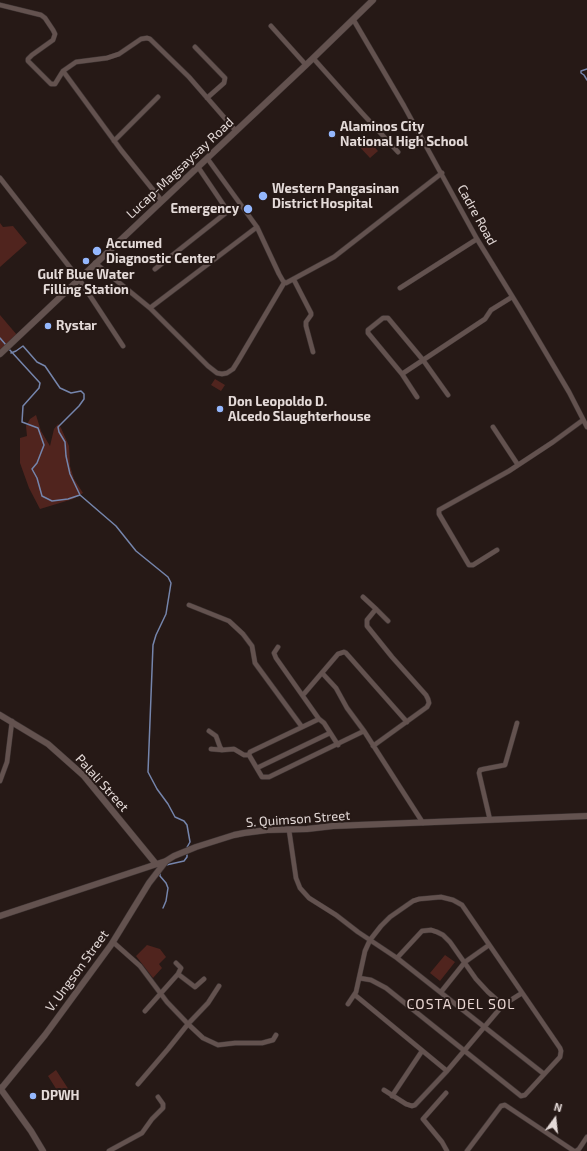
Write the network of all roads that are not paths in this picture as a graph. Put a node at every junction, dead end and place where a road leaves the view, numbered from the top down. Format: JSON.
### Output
{"nodes":[{"id":1,"x":373,"y":0,"type":"edge"},
{"id":2,"x":0,"y":5,"type":"edge"},
{"id":3,"x":353,"y":19,"type":"junction"},
{"id":4,"x":271,"y":26,"type":"dead end"},
{"id":5,"x":195,"y":47,"type":"dead end"},
{"id":6,"x":313,"y":58,"type":"junction"},
{"id":7,"x":306,"y":66,"type":"junction"},
{"id":8,"x":63,"y":72,"type":"junction"},
{"id":9,"x":158,"y":97,"type":"dead end"},
{"id":10,"x":207,"y":98,"type":"junction"},
{"id":11,"x":236,"y":130,"type":"junction"},
{"id":12,"x":114,"y":141,"type":"junction"},
{"id":13,"x":398,"y":152,"type":"dead end"},
{"id":14,"x":208,"y":158,"type":"junction"},
{"id":15,"x":198,"y":167,"type":"junction"},
{"id":16,"x":442,"y":173,"type":"junction"},
{"id":17,"x":0,"y":178,"type":"edge"},
{"id":18,"x":162,"y":201,"type":"junction"},
{"id":19,"x":256,"y":227,"type":"junction"},
{"id":20,"x":477,"y":239,"type":"junction"},
{"id":21,"x":95,"y":263,"type":"junction"},
{"id":22,"x":156,"y":269,"type":"dead end"},
{"id":23,"x":79,"y":279,"type":"junction"},
{"id":24,"x":294,"y":280,"type":"junction"},
{"id":25,"x":284,"y":282,"type":"junction"},
{"id":26,"x":400,"y":288,"type":"dead end"},
{"id":27,"x":512,"y":297,"type":"junction"},
{"id":28,"x":150,"y":308,"type":"junction"},
{"id":29,"x":123,"y":346,"type":"dead end"},
{"id":30,"x":313,"y":352,"type":"dead end"},
{"id":31,"x":1,"y":353,"type":"edge"},
{"id":32,"x":423,"y":360,"type":"junction"},
{"id":33,"x":402,"y":374,"type":"junction"},
{"id":34,"x":448,"y":395,"type":"dead end"},
{"id":35,"x":417,"y":397,"type":"dead end"},
{"id":36,"x":583,"y":420,"type":"junction"},
{"id":37,"x":492,"y":427,"type":"dead end"},
{"id":38,"x":587,"y":427,"type":"edge"},
{"id":39,"x":518,"y":465,"type":"junction"},
{"id":40,"x":497,"y":550,"type":"dead end"},
{"id":41,"x":364,"y":597,"type":"dead end"},
{"id":42,"x":189,"y":605,"type":"dead end"},
{"id":43,"x":376,"y":609,"type":"junction"},
{"id":44,"x":388,"y":621,"type":"dead end"},
{"id":45,"x":278,"y":647,"type":"dead end"},
{"id":46,"x":323,"y":674,"type":"junction"},
{"id":47,"x":303,"y":695,"type":"junction"},
{"id":48,"x":0,"y":715,"type":"edge"},
{"id":49,"x":319,"y":719,"type":"junction"},
{"id":50,"x":12,"y":721,"type":"junction"},
{"id":51,"x":407,"y":722,"type":"junction"},
{"id":52,"x":517,"y":723,"type":"dead end"},
{"id":53,"x":302,"y":727,"type":"junction"},
{"id":54,"x":209,"y":731,"type":"dead end"},
{"id":55,"x":364,"y":731,"type":"junction"},
{"id":56,"x":330,"y":733,"type":"junction"},
{"id":57,"x":338,"y":745,"type":"junction"},
{"id":58,"x":374,"y":746,"type":"junction"},
{"id":59,"x":211,"y":750,"type":"dead end"},
{"id":60,"x":222,"y":750,"type":"junction"},
{"id":61,"x":249,"y":755,"type":"junction"},
{"id":62,"x":257,"y":768,"type":"junction"},
{"id":63,"x":0,"y":781,"type":"edge"},
{"id":64,"x":587,"y":816,"type":"edge"},
{"id":65,"x":490,"y":820,"type":"junction"},
{"id":66,"x":423,"y":823,"type":"junction"},
{"id":67,"x":289,"y":830,"type":"junction"},
{"id":68,"x":166,"y":861,"type":"junction"},
{"id":69,"x":156,"y":864,"type":"junction"},
{"id":70,"x":0,"y":916,"type":"edge"},
{"id":71,"x":370,"y":940,"type":"junction"},
{"id":72,"x":113,"y":942,"type":"junction"},
{"id":73,"x":489,"y":945,"type":"junction"},
{"id":74,"x":398,"y":958,"type":"junction"},
{"id":75,"x":465,"y":962,"type":"junction"},
{"id":76,"x":176,"y":963,"type":"dead end"},
{"id":77,"x":178,"y":974,"type":"junction"},
{"id":78,"x":359,"y":978,"type":"junction"},
{"id":79,"x":204,"y":979,"type":"dead end"},
{"id":80,"x":219,"y":986,"type":"dead end"},
{"id":81,"x":441,"y":992,"type":"junction"},
{"id":82,"x":522,"y":993,"type":"junction"},
{"id":83,"x":160,"y":994,"type":"junction"},
{"id":84,"x":355,"y":995,"type":"junction"},
{"id":85,"x":348,"y":1004,"type":"dead end"},
{"id":86,"x":503,"y":1005,"type":"junction"},
{"id":87,"x":145,"y":1011,"type":"dead end"},
{"id":88,"x":188,"y":1024,"type":"junction"},
{"id":89,"x":483,"y":1026,"type":"junction"},
{"id":90,"x":276,"y":1035,"type":"dead end"},
{"id":91,"x":464,"y":1050,"type":"junction"},
{"id":92,"x":422,"y":1051,"type":"junction"},
{"id":93,"x":447,"y":1071,"type":"junction"},
{"id":94,"x":544,"y":1074,"type":"junction"},
{"id":95,"x":138,"y":1084,"type":"dead end"},
{"id":96,"x":0,"y":1089,"type":"edge"},
{"id":97,"x":384,"y":1090,"type":"dead end"},
{"id":98,"x":446,"y":1093,"type":"dead end"},
{"id":99,"x":392,"y":1096,"type":"junction"},
{"id":100,"x":158,"y":1097,"type":"dead end"},
{"id":101,"x":587,"y":1137,"type":"edge"},
{"id":102,"x":43,"y":1151,"type":"edge"},
{"id":103,"x":109,"y":1151,"type":"edge"},
{"id":104,"x":447,"y":1151,"type":"edge"},
{"id":105,"x":468,"y":1151,"type":"edge"},
{"id":106,"x":575,"y":1151,"type":"edge"}],
"edges":[{"from":1,"to":3,"type":"street","name":"Lucap-Magsaysay Road"},
{"from":2,"to":8,"type":"street"},
{"from":3,"to":6,"type":"street","name":"Lucap-Magsaysay Road"},
{"from":3,"to":16,"type":"street","name":"Cadre Road"},
{"from":4,"to":7,"type":"street"},
{"from":5,"to":10,"type":"street"},
{"from":6,"to":7,"type":"street","name":"Lucap-Magsaysay Road"},
{"from":6,"to":13,"type":"street"},
{"from":7,"to":11,"type":"street","name":"Lucap-Magsaysay Road"},
{"from":8,"to":10,"type":"street"},
{"from":8,"to":12,"type":"street"},
{"from":9,"to":12,"type":"street"},
{"from":10,"to":11,"type":"street"},
{"from":11,"to":14,"type":"street","name":"Lucap-Magsaysay Road"},
{"from":12,"to":18,"type":"street"},
{"from":14,"to":15,"type":"street","name":"Lucap-Magsaysay Road"},
{"from":14,"to":19,"type":"street"},
{"from":15,"to":18,"type":"street","name":"Lucap-Magsaysay Road"},
{"from":15,"to":22,"type":"street"},
{"from":16,"to":20,"type":"street","name":"Cadre Road"},
{"from":16,"to":24,"type":"street"},
{"from":17,"to":23,"type":"street"},
{"from":18,"to":21,"type":"street","name":"Lucap-Magsaysay Road"},
{"from":19,"to":25,"type":"street"},
{"from":19,"to":28,"type":"street"},
{"from":20,"to":26,"type":"street"},
{"from":20,"to":27,"type":"street","name":"Cadre Road"},
{"from":21,"to":23,"type":"street","name":"Lucap-Magsaysay Road"},
{"from":21,"to":28,"type":"street"},
{"from":23,"to":29,"type":"street"},
{"from":23,"to":31,"type":"street","name":"Lucap-Magsaysay Road"},
{"from":24,"to":25,"type":"street"},
{"from":24,"to":30,"type":"street"},
{"from":25,"to":28,"type":"street"},
{"from":27,"to":32,"type":"street"},
{"from":27,"to":36,"type":"street","name":"Cadre Road"},
{"from":32,"to":33,"type":"street"},
{"from":32,"to":33,"type":"street"},
{"from":32,"to":34,"type":"street"},
{"from":33,"to":35,"type":"street"},
{"from":36,"to":38,"type":"street","name":"Cadre Road"},
{"from":36,"to":39,"type":"street"},
{"from":37,"to":39,"type":"street"},
{"from":39,"to":40,"type":"street"},
{"from":41,"to":43,"type":"street"},
{"from":42,"to":53,"type":"street"},
{"from":43,"to":44,"type":"street"},
{"from":43,"to":51,"type":"street"},
{"from":45,"to":47,"type":"street"},
{"from":46,"to":47,"type":"street"},
{"from":46,"to":51,"type":"street"},
{"from":46,"to":55,"type":"street"},
{"from":47,"to":49,"type":"street"},
{"from":48,"to":50,"type":"street","name":"Palali Street"},
{"from":49,"to":53,"type":"street"},
{"from":49,"to":56,"type":"street"},
{"from":50,"to":63,"type":"street"},
{"from":50,"to":69,"type":"street","name":"Palali Street"},
{"from":51,"to":58,"type":"street"},
{"from":52,"to":65,"type":"street"},
{"from":53,"to":61,"type":"street"},
{"from":54,"to":60,"type":"street"},
{"from":55,"to":57,"type":"street"},
{"from":55,"to":58,"type":"street"},
{"from":56,"to":57,"type":"street"},
{"from":56,"to":62,"type":"street"},
{"from":57,"to":62,"type":"street"},
{"from":58,"to":66,"type":"street"},
{"from":59,"to":60,"type":"street"},
{"from":60,"to":61,"type":"street"},
{"from":61,"to":62,"type":"street"},
{"from":64,"to":65,"type":"street","name":"S. Quimson Street"},
{"from":65,"to":66,"type":"street","name":"S. Quimson Street"},
{"from":66,"to":67,"type":"street","name":"S. Quimson Street"},
{"from":67,"to":68,"type":"street","name":"S. Quimson Street"},
{"from":67,"to":71,"type":"street"},
{"from":68,"to":69,"type":"street","name":"S. Quimson Street"},
{"from":68,"to":72,"type":"street","name":"V. Ungson Street"},
{"from":69,"to":70,"type":"street","name":"S. Quimson Street"},
{"from":71,"to":73,"type":"street"},
{"from":71,"to":74,"type":"street"},
{"from":71,"to":78,"type":"street"},
{"from":72,"to":83,"type":"street"},
{"from":72,"to":96,"type":"street","name":"V. Ungson Street"},
{"from":73,"to":75,"type":"street"},
{"from":73,"to":82,"type":"street"},
{"from":74,"to":75,"type":"street"},
{"from":74,"to":81,"type":"street"},
{"from":75,"to":81,"type":"street"},
{"from":75,"to":86,"type":"street"},
{"from":76,"to":77,"type":"street"},
{"from":77,"to":79,"type":"street"},
{"from":77,"to":83,"type":"street"},
{"from":78,"to":84,"type":"street"},
{"from":78,"to":91,"type":"street"},
{"from":80,"to":88,"type":"street"},
{"from":81,"to":89,"type":"street"},
{"from":82,"to":86,"type":"street"},
{"from":82,"to":94,"type":"street"},
{"from":83,"to":87,"type":"street"},
{"from":83,"to":88,"type":"street"},
{"from":84,"to":85,"type":"street"},
{"from":84,"to":92,"type":"street"},
{"from":86,"to":89,"type":"street"},
{"from":88,"to":90,"type":"street"},
{"from":88,"to":95,"type":"street"},
{"from":89,"to":91,"type":"street"},
{"from":89,"to":94,"type":"street"},
{"from":91,"to":93,"type":"street"},
{"from":91,"to":94,"type":"street"},
{"from":92,"to":93,"type":"street"},
{"from":92,"to":99,"type":"street"},
{"from":93,"to":99,"type":"street"},
{"from":96,"to":102,"type":"street"},
{"from":97,"to":99,"type":"street"},
{"from":98,"to":104,"type":"street"},
{"from":100,"to":103,"type":"street"},
{"from":101,"to":106,"type":"street"},
{"from":105,"to":106,"type":"street"}]}
